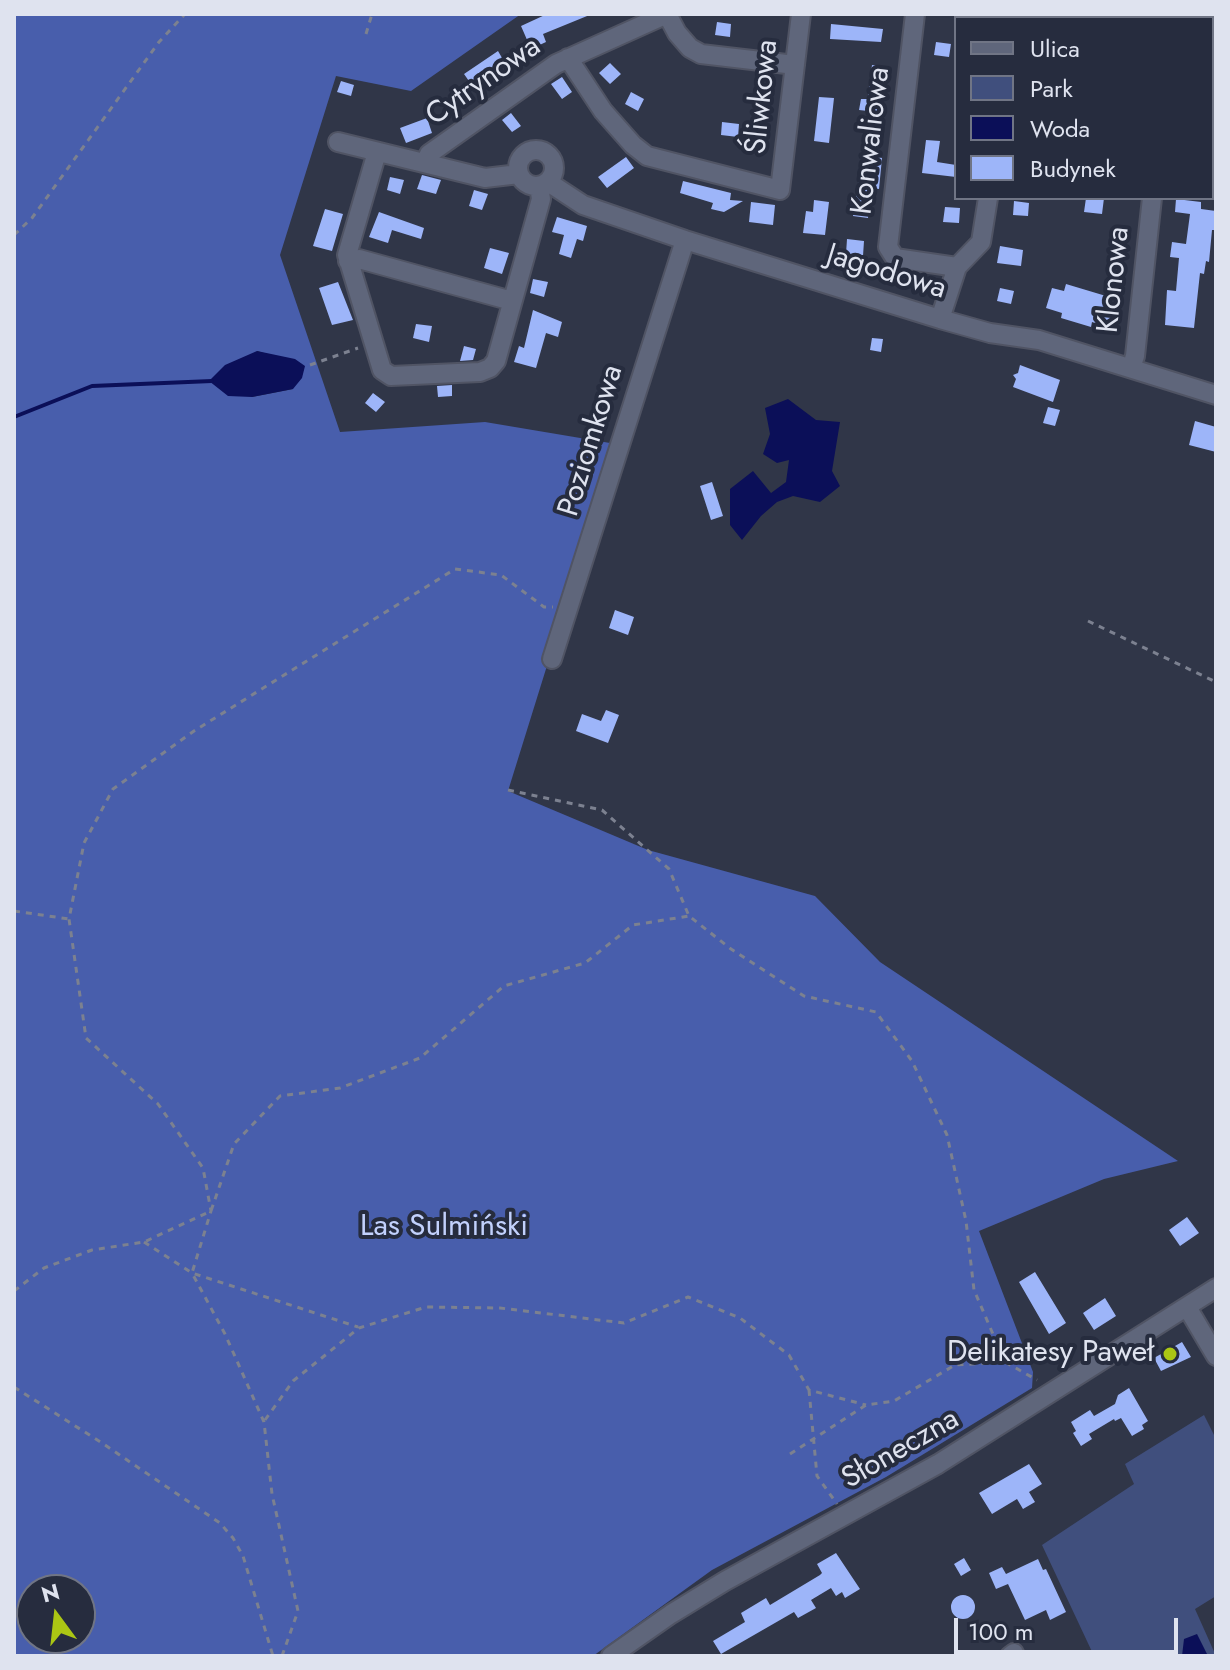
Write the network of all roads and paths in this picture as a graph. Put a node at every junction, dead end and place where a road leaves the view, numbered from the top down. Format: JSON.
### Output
{"nodes":[{"id":1,"x":185,"y":14,"type":"edge"},
{"id":2,"x":372,"y":14,"type":"edge"},
{"id":3,"x":667,"y":14,"type":"edge"},
{"id":4,"x":801,"y":14,"type":"edge"},
{"id":5,"x":915,"y":14,"type":"edge"},
{"id":6,"x":366,"y":34,"type":"dead end"},
{"id":7,"x":568,"y":58,"type":"junction"},
{"id":8,"x":795,"y":65,"type":"junction"},
{"id":9,"x":338,"y":142,"type":"dead end"},
{"id":10,"x":377,"y":152,"type":"junction"},
{"id":11,"x":426,"y":163,"type":"junction"},
{"id":12,"x":519,"y":174,"type":"junction"},
{"id":13,"x":544,"y":184,"type":"junction"},
{"id":14,"x":988,"y":200,"type":"edge"},
{"id":15,"x":1152,"y":200,"type":"edge"},
{"id":16,"x":14,"y":235,"type":"edge"},
{"id":17,"x":685,"y":240,"type":"junction"},
{"id":18,"x":348,"y":261,"type":"junction"},
{"id":19,"x":957,"y":267,"type":"junction"},
{"id":20,"x":512,"y":301,"type":"junction"},
{"id":21,"x":940,"y":319,"type":"junction"},
{"id":22,"x":373,"y":342,"type":"junction"},
{"id":23,"x":310,"y":365,"type":"dead end"},
{"id":24,"x":1131,"y":368,"type":"junction"},
{"id":25,"x":1216,"y":395,"type":"edge"},
{"id":26,"x":569,"y":608,"type":"junction"},
{"id":27,"x":1088,"y":621,"type":"dead end"},
{"id":28,"x":552,"y":659,"type":"dead end"},
{"id":29,"x":1216,"y":682,"type":"edge"},
{"id":30,"x":508,"y":790,"type":"dead end"},
{"id":31,"x":14,"y":911,"type":"edge"},
{"id":32,"x":689,"y":916,"type":"junction"},
{"id":33,"x":69,"y":919,"type":"junction"},
{"id":34,"x":211,"y":1211,"type":"junction"},
{"id":35,"x":144,"y":1242,"type":"junction"},
{"id":36,"x":192,"y":1273,"type":"junction"},
{"id":37,"x":1216,"y":1288,"type":"edge"},
{"id":38,"x":14,"y":1291,"type":"edge"},
{"id":39,"x":1187,"y":1307,"type":"junction"},
{"id":40,"x":359,"y":1328,"type":"junction"},
{"id":41,"x":1216,"y":1356,"type":"edge"},
{"id":42,"x":1005,"y":1362,"type":"junction"},
{"id":43,"x":14,"y":1387,"type":"edge"},
{"id":44,"x":809,"y":1390,"type":"junction"},
{"id":45,"x":1055,"y":1390,"type":"junction"},
{"id":46,"x":866,"y":1405,"type":"junction"},
{"id":47,"x":264,"y":1422,"type":"junction"},
{"id":48,"x":812,"y":1440,"type":"junction"},
{"id":49,"x":790,"y":1454,"type":"dead end"},
{"id":50,"x":845,"y":1515,"type":"junction"},
{"id":51,"x":273,"y":1656,"type":"edge"},
{"id":52,"x":282,"y":1656,"type":"edge"},
{"id":53,"x":611,"y":1656,"type":"edge"}],
"edges":[{"from":1,"to":16,"type":"path"},
{"from":2,"to":6,"type":"path"},
{"from":3,"to":7,"type":"street","name":"Cytrynowa"},
{"from":3,"to":8,"type":"street"},
{"from":4,"to":8,"type":"street","name":"Śliwkowa"},
{"from":5,"to":19,"type":"street","name":"Konwaliowa"},
{"from":7,"to":8,"type":"street","name":"Śliwkowa"},
{"from":7,"to":11,"type":"street","name":"Cytrynowa"},
{"from":9,"to":10,"type":"street"},
{"from":10,"to":11,"type":"street"},
{"from":10,"to":18,"type":"street"},
{"from":11,"to":12,"type":"street"},
{"from":12,"to":13,"type":"street"},
{"from":12,"to":13,"type":"street"},
{"from":13,"to":17,"type":"street","name":"Jagodowa"},
{"from":13,"to":20,"type":"street"},
{"from":14,"to":19,"type":"street"},
{"from":15,"to":24,"type":"street","name":"Klonowa"},
{"from":17,"to":21,"type":"street","name":"Jagodowa"},
{"from":17,"to":26,"type":"street","name":"Poziomkowa"},
{"from":18,"to":20,"type":"street"},
{"from":18,"to":22,"type":"street"},
{"from":19,"to":21,"type":"street"},
{"from":20,"to":22,"type":"street"},
{"from":21,"to":24,"type":"street","name":"Jagodowa"},
{"from":22,"to":23,"type":"path"},
{"from":24,"to":25,"type":"street","name":"Jagodowa"},
{"from":26,"to":28,"type":"street","name":"Poziomkowa"},
{"from":26,"to":33,"type":"path"},
{"from":27,"to":29,"type":"path"},
{"from":30,"to":32,"type":"path"},
{"from":31,"to":33,"type":"path"},
{"from":32,"to":34,"type":"path"},
{"from":32,"to":42,"type":"path"},
{"from":33,"to":34,"type":"path"},
{"from":34,"to":35,"type":"path"},
{"from":34,"to":36,"type":"path"},
{"from":35,"to":36,"type":"path"},
{"from":35,"to":38,"type":"path"},
{"from":36,"to":40,"type":"path"},
{"from":36,"to":47,"type":"path"},
{"from":37,"to":39,"type":"street","name":"Słoneczna"},
{"from":39,"to":41,"type":"street"},
{"from":39,"to":45,"type":"street","name":"Słoneczna"},
{"from":40,"to":44,"type":"path"},
{"from":40,"to":47,"type":"path"},
{"from":42,"to":45,"type":"path"},
{"from":42,"to":46,"type":"path"},
{"from":43,"to":51,"type":"path"},
{"from":44,"to":46,"type":"path"},
{"from":44,"to":48,"type":"path"},
{"from":45,"to":50,"type":"street","name":"Słoneczna"},
{"from":46,"to":48,"type":"path"},
{"from":47,"to":52,"type":"path"},
{"from":48,"to":49,"type":"path"},
{"from":48,"to":50,"type":"path"},
{"from":50,"to":53,"type":"street","name":"Słoneczna"}]}
